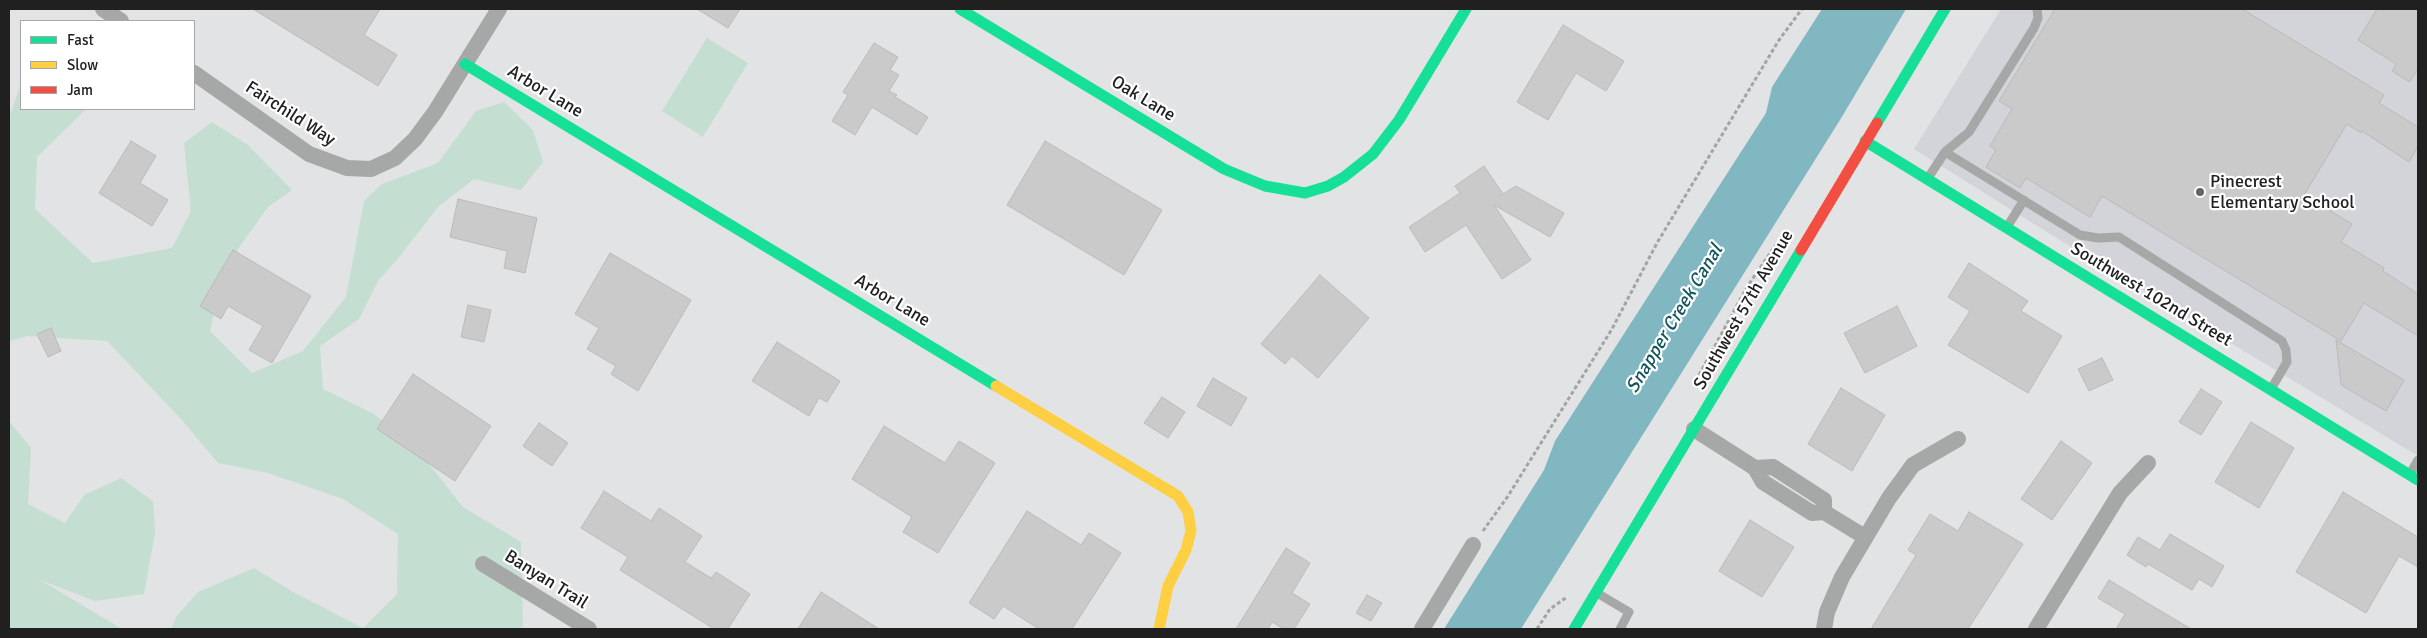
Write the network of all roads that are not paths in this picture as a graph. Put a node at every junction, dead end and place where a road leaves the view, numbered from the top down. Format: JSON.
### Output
{"nodes":[{"id":1,"x":103,"y":9,"type":"edge"},
{"id":2,"x":499,"y":9,"type":"edge"},
{"id":3,"x":960,"y":9,"type":"edge"},
{"id":4,"x":1466,"y":9,"type":"edge"},
{"id":5,"x":1945,"y":9,"type":"edge"},
{"id":6,"x":2037,"y":9,"type":"edge"},
{"id":7,"x":120,"y":20,"type":"edge"},
{"id":8,"x":465,"y":64,"type":"junction"},
{"id":9,"x":195,"y":74,"type":"edge"},
{"id":10,"x":1865,"y":141,"type":"junction"},
{"id":11,"x":1945,"y":152,"type":"junction"},
{"id":12,"x":1927,"y":179,"type":"junction"},
{"id":13,"x":2024,"y":200,"type":"junction"},
{"id":14,"x":2006,"y":228,"type":"junction"},
{"id":15,"x":2271,"y":390,"type":"junction"},
{"id":16,"x":1694,"y":429,"type":"junction"},
{"id":17,"x":1958,"y":439,"type":"dead end"},
{"id":18,"x":2418,"y":460,"type":"edge"},
{"id":19,"x":2148,"y":463,"type":"dead end"},
{"id":20,"x":2414,"y":477,"type":"edge"},
{"id":21,"x":1865,"y":537,"type":"junction"},
{"id":22,"x":1473,"y":545,"type":"road end"},
{"id":23,"x":483,"y":564,"type":"dead end"},
{"id":24,"x":1596,"y":592,"type":"junction"},
{"id":25,"x":589,"y":629,"type":"edge"},
{"id":26,"x":1159,"y":629,"type":"edge"},
{"id":27,"x":1422,"y":629,"type":"edge"},
{"id":28,"x":1574,"y":629,"type":"edge"},
{"id":29,"x":1620,"y":629,"type":"edge"},
{"id":30,"x":1824,"y":629,"type":"edge"},
{"id":31,"x":2036,"y":629,"type":"edge"}],
"edges":[{"from":1,"to":7,"type":"street"},
{"from":2,"to":8,"type":"street"},
{"from":3,"to":4,"type":"street","name":"Oak Lane"},
{"from":5,"to":10,"type":"street","name":"Southwest 57th Avenue"},
{"from":6,"to":11,"type":"lane"},
{"from":8,"to":9,"type":"street","name":"Fairchild Way"},
{"from":8,"to":26,"type":"street","name":"Arbor Lane"},
{"from":10,"to":12,"type":"street","name":"Southwest 102nd Street"},
{"from":10,"to":16,"type":"street","name":"Southwest 57th Avenue"},
{"from":11,"to":12,"type":"lane"},
{"from":11,"to":13,"type":"lane"},
{"from":12,"to":14,"type":"street","name":"Southwest 102nd Street"},
{"from":13,"to":14,"type":"lane"},
{"from":13,"to":15,"type":"lane"},
{"from":14,"to":15,"type":"street","name":"Southwest 102nd Street"},
{"from":15,"to":20,"type":"street","name":"Southwest 102nd Street"},
{"from":16,"to":21,"type":"street"},
{"from":16,"to":24,"type":"street","name":"Southwest 57th Avenue"},
{"from":17,"to":21,"type":"street"},
{"from":18,"to":20,"type":"lane"},
{"from":19,"to":31,"type":"street"},
{"from":21,"to":30,"type":"street"},
{"from":22,"to":27,"type":"street"},
{"from":23,"to":25,"type":"street","name":"Banyan Trail"},
{"from":24,"to":28,"type":"street","name":"Southwest 57th Avenue"},
{"from":24,"to":29,"type":"lane"}]}
